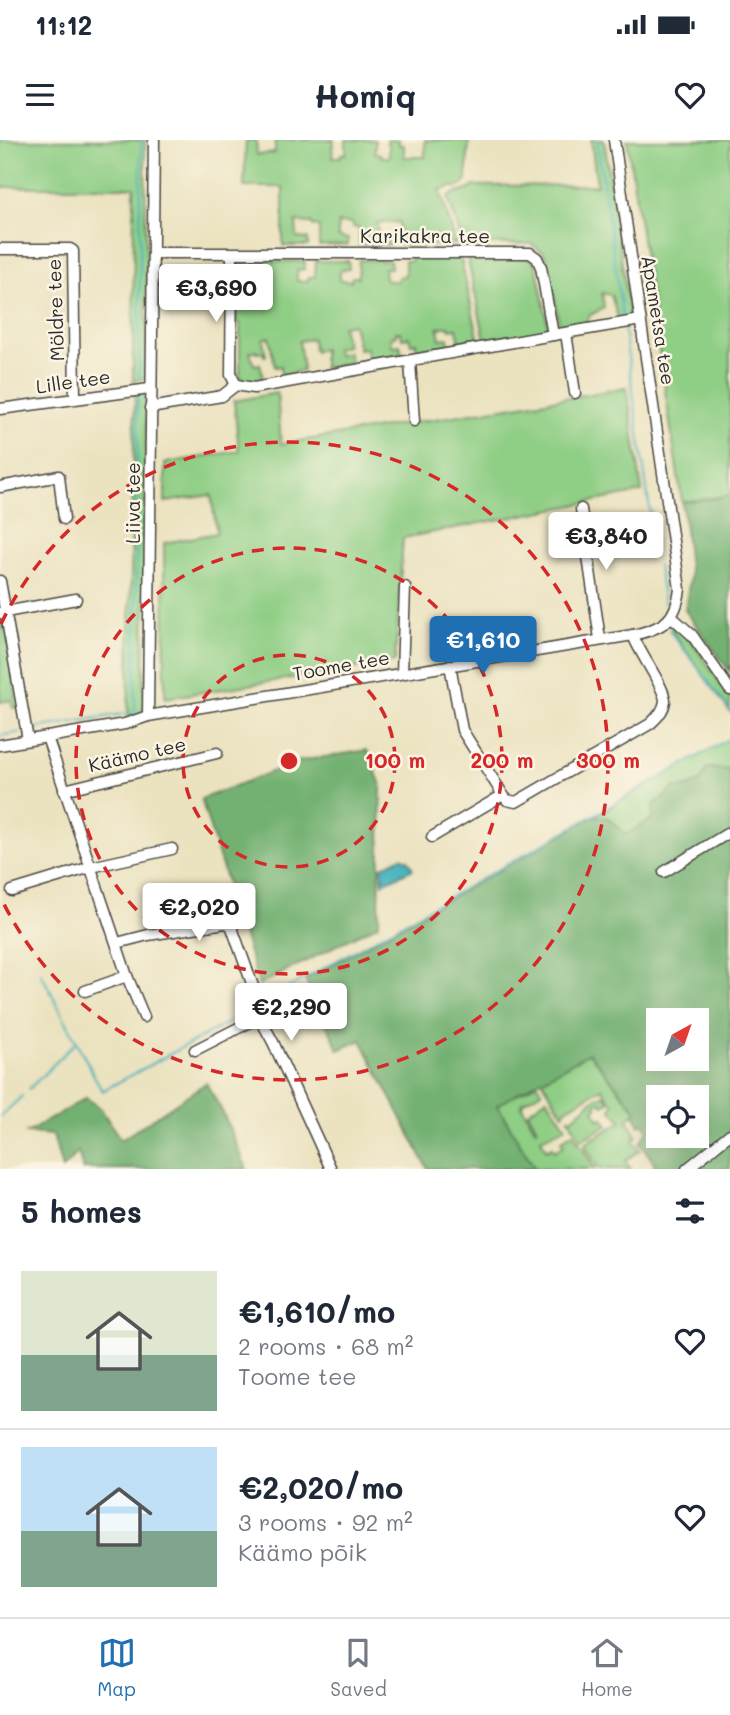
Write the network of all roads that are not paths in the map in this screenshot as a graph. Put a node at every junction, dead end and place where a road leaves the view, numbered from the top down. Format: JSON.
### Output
{"nodes":[{"id":1,"x":154,"y":140,"type":"edge"},
{"id":2,"x":614,"y":140,"type":"edge"},
{"id":3,"x":0,"y":249,"type":"edge"},
{"id":4,"x":153,"y":253,"type":"junction"},
{"id":5,"x":232,"y":255,"type":"junction"},
{"id":6,"x":641,"y":320,"type":"junction"},
{"id":7,"x":566,"y":333,"type":"junction"},
{"id":8,"x":553,"y":335,"type":"junction"},
{"id":9,"x":410,"y":361,"type":"junction"},
{"id":10,"x":236,"y":385,"type":"junction"},
{"id":11,"x":150,"y":389,"type":"junction"},
{"id":12,"x":575,"y":393,"type":"dead end"},
{"id":13,"x":75,"y":398,"type":"junction"},
{"id":14,"x":150,"y":408,"type":"junction"},
{"id":15,"x":0,"y":410,"type":"edge"},
{"id":16,"x":414,"y":421,"type":"dead end"},
{"id":17,"x":0,"y":487,"type":"edge"},
{"id":18,"x":581,"y":509,"type":"dead end"},
{"id":19,"x":64,"y":519,"type":"dead end"},
{"id":20,"x":0,"y":581,"type":"edge"},
{"id":21,"x":405,"y":587,"type":"dead end"},
{"id":22,"x":76,"y":599,"type":"dead end"},
{"id":23,"x":3,"y":612,"type":"edge"},
{"id":24,"x":672,"y":617,"type":"junction"},
{"id":25,"x":633,"y":635,"type":"junction"},
{"id":26,"x":600,"y":639,"type":"junction"},
{"id":27,"x":450,"y":665,"type":"junction"},
{"id":28,"x":402,"y":673,"type":"junction"},
{"id":29,"x":730,"y":690,"type":"edge"},
{"id":30,"x":148,"y":716,"type":"junction"},
{"id":31,"x":47,"y":737,"type":"junction"},
{"id":32,"x":28,"y":740,"type":"junction"},
{"id":33,"x":0,"y":745,"type":"edge"},
{"id":34,"x":217,"y":753,"type":"dead end"},
{"id":35,"x":64,"y":790,"type":"junction"},
{"id":36,"x":503,"y":796,"type":"junction"},
{"id":37,"x":730,"y":832,"type":"edge"},
{"id":38,"x":432,"y":837,"type":"dead end"},
{"id":39,"x":172,"y":849,"type":"dead end"},
{"id":40,"x":91,"y":867,"type":"junction"},
{"id":41,"x":663,"y":872,"type":"dead end"},
{"id":42,"x":12,"y":891,"type":"dead end"},
{"id":43,"x":117,"y":943,"type":"junction"},
{"id":44,"x":127,"y":976,"type":"junction"},
{"id":45,"x":85,"y":991,"type":"dead end"},
{"id":46,"x":144,"y":1017,"type":"dead end"},
{"id":47,"x":262,"y":1022,"type":"junction"},
{"id":48,"x":195,"y":1050,"type":"dead end"},
{"id":49,"x":730,"y":1134,"type":"edge"},
{"id":50,"x":331,"y":1169,"type":"edge"},
{"id":51,"x":687,"y":1169,"type":"edge"}],
"edges":[{"from":1,"to":4,"type":"street","name":"Liiva tee"},
{"from":2,"to":6,"type":"street","name":"Apametsa tee"},
{"from":3,"to":13,"type":"street","name":"Möldre tee"},
{"from":4,"to":5,"type":"street","name":"Karikakra tee"},
{"from":4,"to":11,"type":"street","name":"Liiva tee"},
{"from":5,"to":8,"type":"street","name":"Karikakra tee"},
{"from":5,"to":10,"type":"street"},
{"from":6,"to":7,"type":"street"},
{"from":6,"to":24,"type":"street","name":"Apametsa tee"},
{"from":7,"to":8,"type":"street"},
{"from":7,"to":12,"type":"street"},
{"from":8,"to":9,"type":"street"},
{"from":9,"to":10,"type":"street"},
{"from":9,"to":16,"type":"street"},
{"from":10,"to":14,"type":"street"},
{"from":11,"to":13,"type":"street","name":"Lille tee"},
{"from":11,"to":14,"type":"street","name":"Liiva tee"},
{"from":13,"to":15,"type":"street","name":"Lille tee"},
{"from":14,"to":30,"type":"street","name":"Liiva tee"},
{"from":17,"to":19,"type":"street"},
{"from":18,"to":26,"type":"street"},
{"from":20,"to":23,"type":"street"},
{"from":21,"to":28,"type":"street"},
{"from":22,"to":23,"type":"street"},
{"from":23,"to":32,"type":"street"},
{"from":24,"to":25,"type":"street","name":"Toome tee"},
{"from":24,"to":29,"type":"street"},
{"from":25,"to":26,"type":"street","name":"Toome tee"},
{"from":25,"to":36,"type":"street"},
{"from":26,"to":27,"type":"street","name":"Toome tee"},
{"from":27,"to":28,"type":"street","name":"Toome tee"},
{"from":27,"to":36,"type":"street"},
{"from":28,"to":30,"type":"street","name":"Toome tee"},
{"from":30,"to":31,"type":"street"},
{"from":31,"to":32,"type":"street"},
{"from":31,"to":35,"type":"street"},
{"from":32,"to":33,"type":"street"},
{"from":34,"to":35,"type":"street","name":"Käämo tee"},
{"from":35,"to":40,"type":"street"},
{"from":36,"to":38,"type":"street"},
{"from":37,"to":41,"type":"street"},
{"from":39,"to":40,"type":"street"},
{"from":40,"to":42,"type":"street"},
{"from":40,"to":43,"type":"street"},
{"from":43,"to":44,"type":"street"},
{"from":43,"to":47,"type":"street"},
{"from":44,"to":45,"type":"street"},
{"from":44,"to":46,"type":"street"},
{"from":47,"to":48,"type":"street"},
{"from":47,"to":50,"type":"street"},
{"from":49,"to":51,"type":"street"}]}
